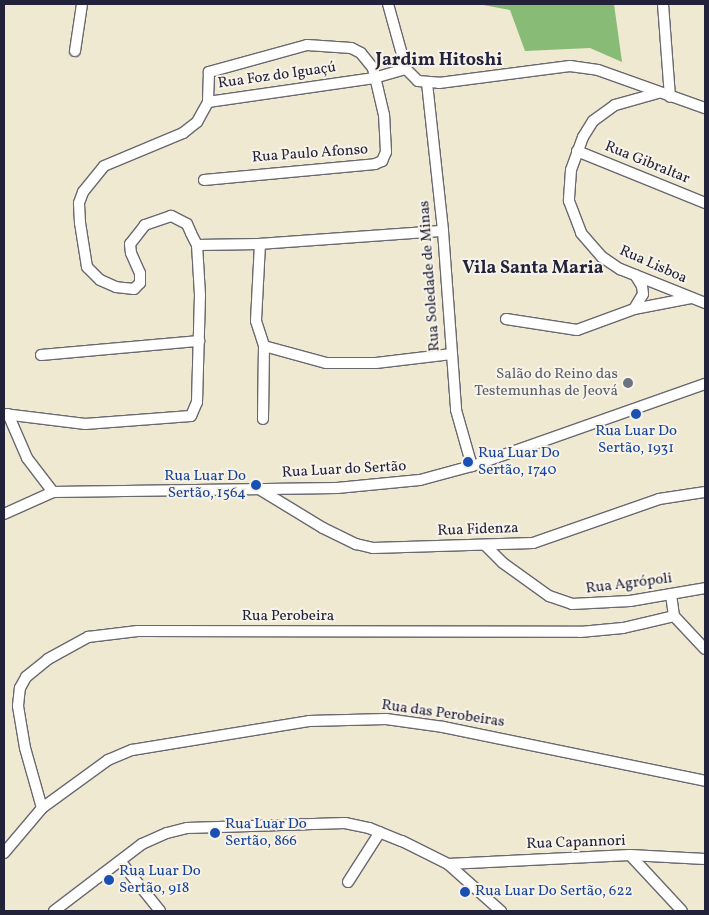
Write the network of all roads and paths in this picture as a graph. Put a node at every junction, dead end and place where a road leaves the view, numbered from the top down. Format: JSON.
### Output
{"nodes":[{"id":1,"x":82,"y":4,"type":"edge"},
{"id":2,"x":388,"y":4,"type":"edge"},
{"id":3,"x":663,"y":4,"type":"edge"},
{"id":4,"x":75,"y":51,"type":"dead end"},
{"id":5,"x":406,"y":69,"type":"junction"},
{"id":6,"x":373,"y":73,"type":"junction"},
{"id":7,"x":427,"y":83,"type":"junction"},
{"id":8,"x":658,"y":93,"type":"junction"},
{"id":9,"x":670,"y":97,"type":"junction"},
{"id":10,"x":208,"y":102,"type":"junction"},
{"id":11,"x":705,"y":108,"type":"edge"},
{"id":12,"x":577,"y":151,"type":"junction"},
{"id":13,"x":204,"y":180,"type":"dead end"},
{"id":14,"x":705,"y":203,"type":"edge"},
{"id":15,"x":443,"y":231,"type":"junction"},
{"id":16,"x":260,"y":244,"type":"junction"},
{"id":17,"x":196,"y":246,"type":"junction"},
{"id":18,"x":634,"y":275,"type":"junction"},
{"id":19,"x":691,"y":298,"type":"junction"},
{"id":20,"x":705,"y":303,"type":"edge"},
{"id":21,"x":634,"y":309,"type":"junction"},
{"id":22,"x":506,"y":319,"type":"dead end"},
{"id":23,"x":199,"y":342,"type":"junction"},
{"id":24,"x":264,"y":346,"type":"junction"},
{"id":25,"x":450,"y":354,"type":"junction"},
{"id":26,"x":41,"y":355,"type":"dead end"},
{"id":27,"x":705,"y":384,"type":"edge"},
{"id":28,"x":6,"y":414,"type":"edge"},
{"id":29,"x":263,"y":419,"type":"dead end"},
{"id":30,"x":472,"y":466,"type":"junction"},
{"id":31,"x":258,"y":489,"type":"junction"},
{"id":32,"x":53,"y":492,"type":"junction"},
{"id":33,"x":705,"y":492,"type":"edge"},
{"id":34,"x":4,"y":514,"type":"edge"},
{"id":35,"x":486,"y":546,"type":"junction"},
{"id":36,"x":705,"y":588,"type":"edge"},
{"id":37,"x":670,"y":594,"type":"junction"},
{"id":38,"x":674,"y":616,"type":"junction"},
{"id":39,"x":705,"y":649,"type":"edge"},
{"id":40,"x":705,"y":780,"type":"edge"},
{"id":41,"x":42,"y":808,"type":"junction"},
{"id":42,"x":380,"y":832,"type":"junction"},
{"id":43,"x":4,"y":853,"type":"edge"},
{"id":44,"x":630,"y":856,"type":"junction"},
{"id":45,"x":705,"y":859,"type":"edge"},
{"id":46,"x":120,"y":861,"type":"junction"},
{"id":47,"x":448,"y":864,"type":"junction"},
{"id":48,"x":348,"y":882,"type":"dead end"},
{"id":49,"x":54,"y":911,"type":"edge"},
{"id":50,"x":160,"y":911,"type":"edge"},
{"id":51,"x":501,"y":911,"type":"edge"},
{"id":52,"x":682,"y":911,"type":"edge"}],
"edges":[{"from":1,"to":4,"type":"street"},
{"from":2,"to":5,"type":"street"},
{"from":3,"to":9,"type":"street"},
{"from":5,"to":6,"type":"street","name":"Rua Foz do Iguaçú"},
{"from":5,"to":7,"type":"street"},
{"from":6,"to":10,"type":"street","name":"Rua Foz do Iguaçú"},
{"from":6,"to":10,"type":"street"},
{"from":6,"to":13,"type":"street","name":"Rua Paulo Afonso"},
{"from":7,"to":8,"type":"street"},
{"from":7,"to":15,"type":"street","name":"Rua Soledade de Minas"},
{"from":8,"to":9,"type":"street"},
{"from":8,"to":12,"type":"street","name":"Rua Lisboa"},
{"from":9,"to":11,"type":"street"},
{"from":10,"to":17,"type":"street","name":"Rua Foz do Iguaçú"},
{"from":12,"to":14,"type":"street","name":"Rua Gibraltar"},
{"from":12,"to":18,"type":"street","name":"Rua Lisboa"},
{"from":15,"to":16,"type":"street"},
{"from":15,"to":25,"type":"street","name":"Rua Soledade de Minas"},
{"from":16,"to":17,"type":"street"},
{"from":16,"to":24,"type":"street"},
{"from":17,"to":23,"type":"street","name":"Rua Foz do Iguaçú"},
{"from":18,"to":19,"type":"street","name":"Rua Lisboa"},
{"from":18,"to":21,"type":"street"},
{"from":19,"to":20,"type":"street","name":"Rua Lisboa"},
{"from":19,"to":21,"type":"street"},
{"from":21,"to":22,"type":"street"},
{"from":23,"to":26,"type":"street"},
{"from":23,"to":28,"type":"street","name":"Rua Foz do Iguaçú"},
{"from":24,"to":25,"type":"street"},
{"from":24,"to":29,"type":"street"},
{"from":25,"to":30,"type":"street","name":"Rua Soledade de Minas"},
{"from":27,"to":30,"type":"street","name":"Rua Luar do Sertão"},
{"from":28,"to":32,"type":"street"},
{"from":30,"to":31,"type":"street","name":"Rua Luar do Sertão"},
{"from":31,"to":32,"type":"street","name":"Rua Luar do Sertão"},
{"from":31,"to":35,"type":"street","name":"Rua Fidenza"},
{"from":32,"to":34,"type":"street","name":"Rua Luar do Sertão"},
{"from":33,"to":35,"type":"street","name":"Rua Fidenza"},
{"from":35,"to":37,"type":"street","name":"Rua Agrópoli"},
{"from":36,"to":37,"type":"street","name":"Rua Agrópoli"},
{"from":37,"to":38,"type":"street"},
{"from":38,"to":39,"type":"street"},
{"from":38,"to":41,"type":"street","name":"Rua Perobeira"},
{"from":40,"to":41,"type":"street","name":"Rua das Perobeiras"},
{"from":41,"to":43,"type":"street","name":"Rua das Perobeiras"},
{"from":42,"to":46,"type":"street"},
{"from":42,"to":47,"type":"street"},
{"from":42,"to":48,"type":"street"},
{"from":44,"to":45,"type":"street","name":"Rua Capannori"},
{"from":44,"to":47,"type":"street","name":"Rua Capannori"},
{"from":44,"to":52,"type":"street"},
{"from":46,"to":49,"type":"street"},
{"from":46,"to":50,"type":"street"},
{"from":47,"to":51,"type":"street"}]}
